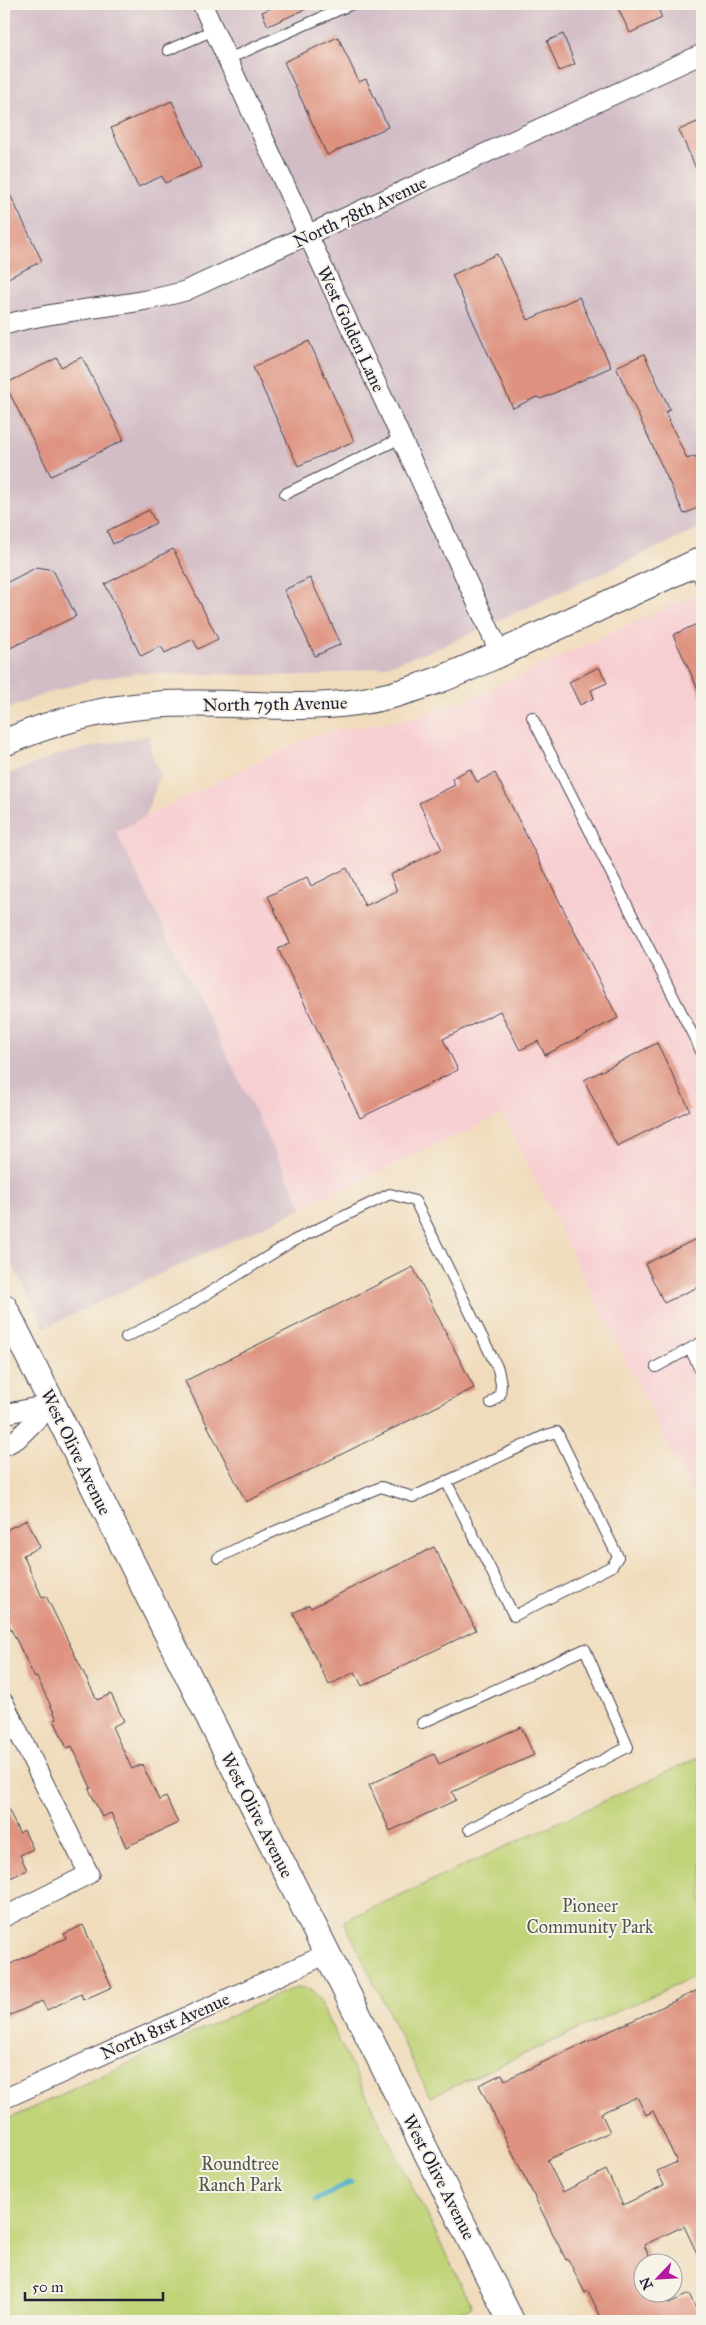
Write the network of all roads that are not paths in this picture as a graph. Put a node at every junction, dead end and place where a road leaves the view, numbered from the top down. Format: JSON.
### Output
{"nodes":[{"id":1,"x":202,"y":4,"type":"edge"},
{"id":2,"x":352,"y":4,"type":"edge"},
{"id":3,"x":214,"y":30,"type":"junction"},
{"id":4,"x":168,"y":50,"type":"dead end"},
{"id":5,"x":702,"y":54,"type":"edge"},
{"id":6,"x":228,"y":59,"type":"junction"},
{"id":7,"x":308,"y":236,"type":"junction"},
{"id":8,"x":4,"y":325,"type":"edge"},
{"id":9,"x":401,"y":438,"type":"junction"},
{"id":10,"x":285,"y":494,"type":"dead end"},
{"id":11,"x":699,"y":569,"type":"edge"},
{"id":12,"x":500,"y":653,"type":"junction"},
{"id":13,"x":532,"y":717,"type":"dead end"},
{"id":14,"x":4,"y":743,"type":"edge"},
{"id":15,"x":702,"y":1053,"type":"edge"},
{"id":16,"x":4,"y":1308,"type":"edge"},
{"id":17,"x":126,"y":1337,"type":"dead end"},
{"id":18,"x":702,"y":1342,"type":"edge"},
{"id":19,"x":690,"y":1348,"type":"junction"},
{"id":20,"x":656,"y":1367,"type":"dead end"},
{"id":21,"x":702,"y":1374,"type":"edge"},
{"id":22,"x":491,"y":1403,"type":"dead end"},
{"id":23,"x":52,"y":1404,"type":"junction"},
{"id":24,"x":4,"y":1414,"type":"edge"},
{"id":25,"x":4,"y":1446,"type":"edge"},
{"id":26,"x":446,"y":1481,"type":"junction"},
{"id":27,"x":218,"y":1558,"type":"dead end"},
{"id":28,"x":4,"y":1703,"type":"edge"},
{"id":29,"x":422,"y":1723,"type":"dead end"},
{"id":30,"x":469,"y":1828,"type":"dead end"},
{"id":31,"x":4,"y":1917,"type":"edge"},
{"id":32,"x":327,"y":1954,"type":"junction"},
{"id":33,"x":4,"y":2099,"type":"edge"},
{"id":34,"x":511,"y":2321,"type":"edge"}],
"edges":[{"from":1,"to":3,"type":"street","name":"West Golden Lane"},
{"from":2,"to":6,"type":"lane"},
{"from":3,"to":4,"type":"lane"},
{"from":3,"to":6,"type":"street","name":"West Golden Lane"},
{"from":5,"to":7,"type":"street","name":"North 78th Avenue"},
{"from":6,"to":7,"type":"street","name":"West Golden Lane"},
{"from":7,"to":8,"type":"street","name":"North 78th Avenue"},
{"from":7,"to":9,"type":"street","name":"West Golden Lane"},
{"from":9,"to":10,"type":"lane"},
{"from":9,"to":12,"type":"street","name":"West Golden Lane"},
{"from":11,"to":12,"type":"main road","name":"North 79th Avenue"},
{"from":12,"to":14,"type":"main road","name":"North 79th Avenue"},
{"from":13,"to":15,"type":"lane"},
{"from":16,"to":23,"type":"main road","name":"West Olive Avenue"},
{"from":17,"to":22,"type":"lane"},
{"from":18,"to":19,"type":"lane"},
{"from":19,"to":20,"type":"lane"},
{"from":19,"to":21,"type":"lane"},
{"from":23,"to":24,"type":"street"},
{"from":23,"to":25,"type":"street"},
{"from":23,"to":32,"type":"main road","name":"West Olive Avenue"},
{"from":26,"to":26,"type":"lane"},
{"from":26,"to":27,"type":"lane"},
{"from":28,"to":31,"type":"street"},
{"from":29,"to":30,"type":"lane"},
{"from":32,"to":33,"type":"street","name":"North 81st Avenue"},
{"from":32,"to":34,"type":"main road","name":"West Olive Avenue"}]}
